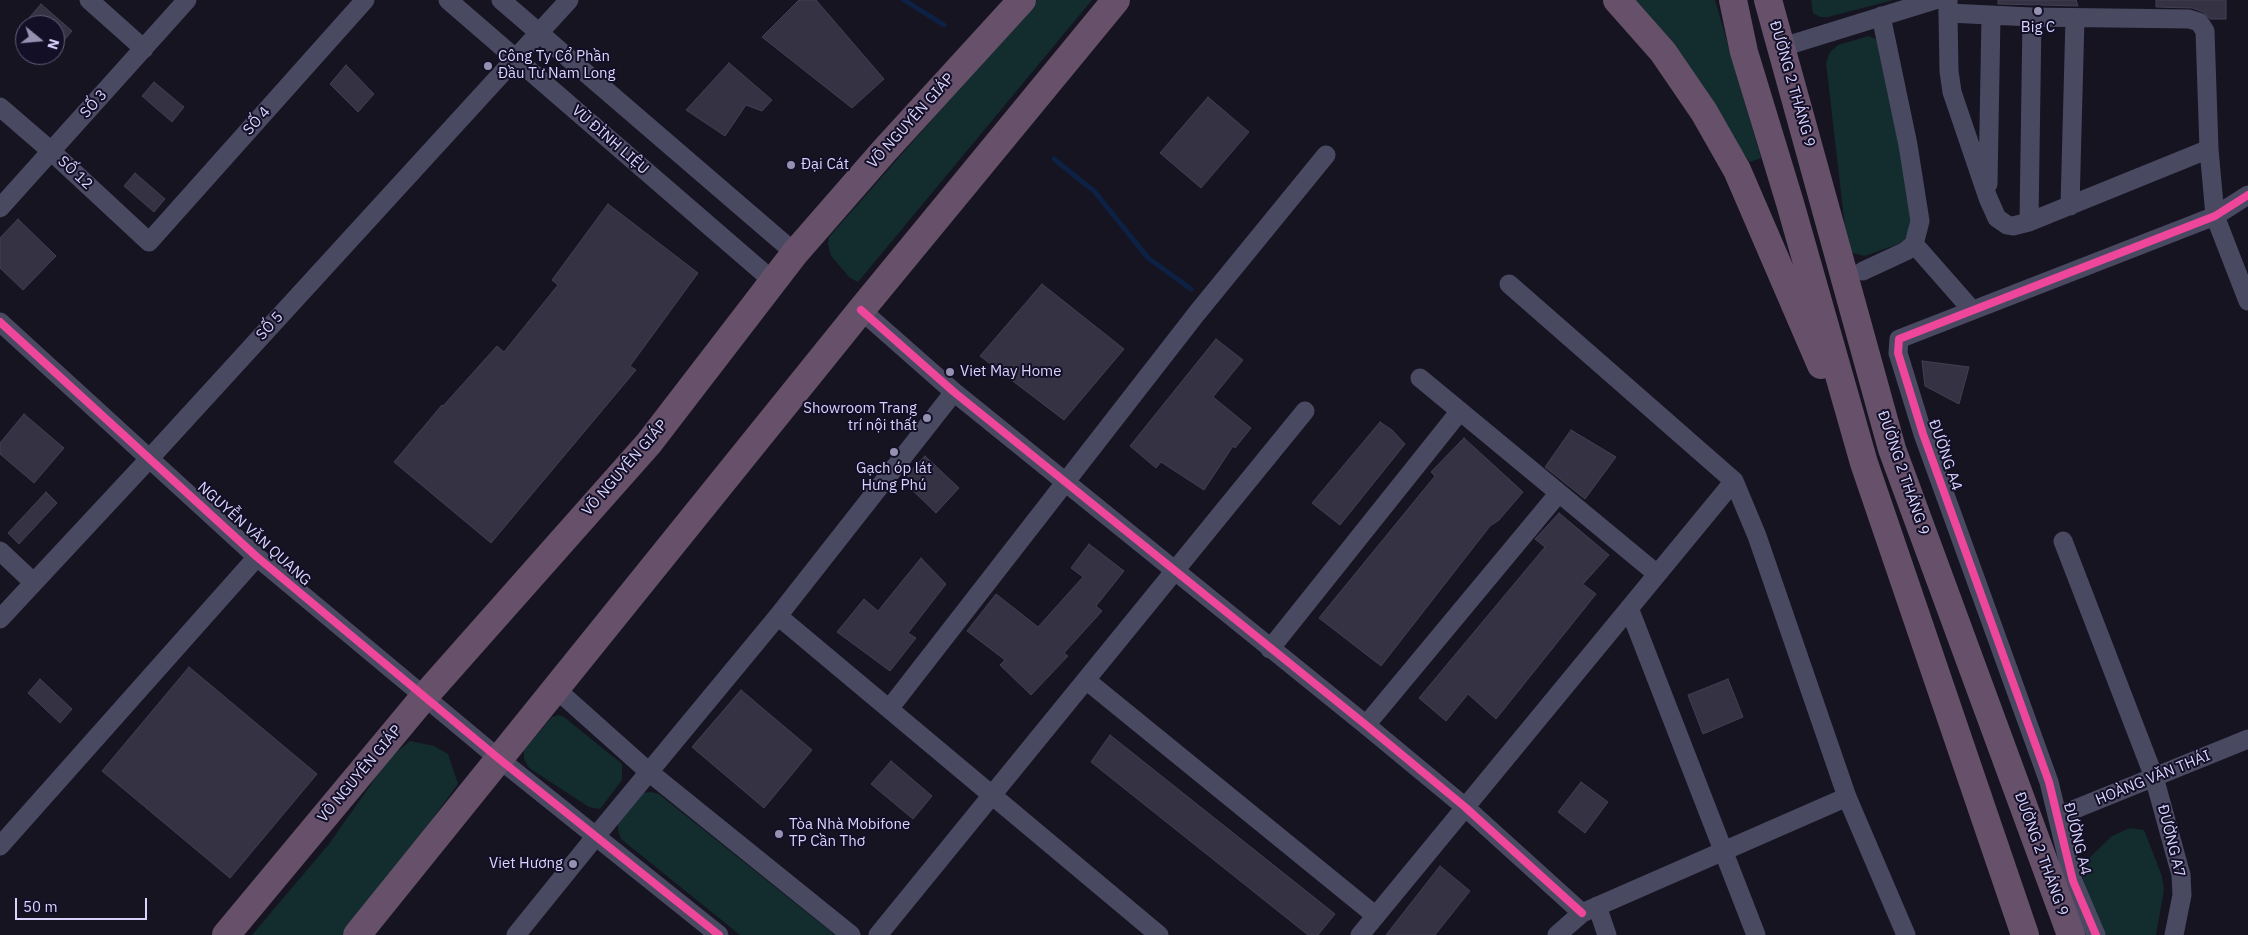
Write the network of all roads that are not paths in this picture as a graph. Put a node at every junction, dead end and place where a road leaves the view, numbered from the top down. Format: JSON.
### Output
{"nodes":[{"id":1,"x":89,"y":0,"type":"edge"},
{"id":2,"x":187,"y":0,"type":"edge"},
{"id":3,"x":365,"y":0,"type":"edge"},
{"id":4,"x":448,"y":0,"type":"edge"},
{"id":5,"x":501,"y":0,"type":"edge"},
{"id":6,"x":569,"y":0,"type":"edge"},
{"id":7,"x":1022,"y":0,"type":"edge"},
{"id":8,"x":1116,"y":0,"type":"edge"},
{"id":9,"x":1617,"y":0,"type":"edge"},
{"id":10,"x":1733,"y":0,"type":"edge"},
{"id":11,"x":1768,"y":0,"type":"edge"},
{"id":12,"x":1783,"y":0,"type":"edge"},
{"id":13,"x":1935,"y":0,"type":"edge"},
{"id":14,"x":1948,"y":7,"type":"edge"},
{"id":15,"x":1881,"y":16,"type":"junction"},
{"id":16,"x":1991,"y":16,"type":"junction"},
{"id":17,"x":2032,"y":17,"type":"junction"},
{"id":18,"x":2075,"y":18,"type":"junction"},
{"id":19,"x":538,"y":32,"type":"junction"},
{"id":20,"x":1789,"y":45,"type":"junction"},
{"id":21,"x":144,"y":49,"type":"junction"},
{"id":22,"x":515,"y":58,"type":"junction"},
{"id":23,"x":0,"y":107,"type":"edge"},
{"id":24,"x":2209,"y":149,"type":"junction"},
{"id":25,"x":51,"y":151,"type":"junction"},
{"id":26,"x":1326,"y":155,"type":"dead end"},
{"id":27,"x":1822,"y":192,"type":"junction"},
{"id":28,"x":2248,"y":195,"type":"edge"},
{"id":29,"x":1988,"y":198,"type":"junction"},
{"id":30,"x":2070,"y":206,"type":"junction"},
{"id":31,"x":0,"y":208,"type":"edge"},
{"id":32,"x":2215,"y":216,"type":"junction"},
{"id":33,"x":2029,"y":222,"type":"junction"},
{"id":34,"x":149,"y":242,"type":"joint"},
{"id":35,"x":1914,"y":244,"type":"junction"},
{"id":36,"x":795,"y":253,"type":"junction"},
{"id":37,"x":1863,"y":271,"type":"dead end"},
{"id":38,"x":773,"y":281,"type":"junction"},
{"id":39,"x":1509,"y":284,"type":"dead end"},
{"id":40,"x":2248,"y":302,"type":"edge"},
{"id":41,"x":861,"y":310,"type":"junction"},
{"id":42,"x":1972,"y":310,"type":"junction"},
{"id":43,"x":0,"y":322,"type":"edge"},
{"id":44,"x":1420,"y":378,"type":"dead end"},
{"id":45,"x":954,"y":392,"type":"junction"},
{"id":46,"x":1305,"y":411,"type":"dead end"},
{"id":47,"x":1460,"y":411,"type":"junction"},
{"id":48,"x":150,"y":458,"type":"junction"},
{"id":49,"x":1864,"y":463,"type":"junction"},
{"id":50,"x":1734,"y":481,"type":"junction"},
{"id":51,"x":1066,"y":482,"type":"junction"},
{"id":52,"x":1558,"y":494,"type":"junction"},
{"id":53,"x":2062,"y":541,"type":"dead end"},
{"id":54,"x":0,"y":552,"type":"edge"},
{"id":55,"x":257,"y":557,"type":"junction"},
{"id":56,"x":1174,"y":571,"type":"junction"},
{"id":57,"x":1657,"y":574,"type":"junction"},
{"id":58,"x":34,"y":582,"type":"junction"},
{"id":59,"x":1629,"y":608,"type":"junction"},
{"id":60,"x":778,"y":616,"type":"junction"},
{"id":61,"x":0,"y":619,"type":"edge"},
{"id":62,"x":1270,"y":649,"type":"junction"},
{"id":63,"x":1086,"y":680,"type":"junction"},
{"id":64,"x":556,"y":689,"type":"junction"},
{"id":65,"x":424,"y":697,"type":"junction"},
{"id":66,"x":889,"y":709,"type":"junction"},
{"id":67,"x":1366,"y":725,"type":"junction"},
{"id":68,"x":2248,"y":739,"type":"edge"},
{"id":69,"x":498,"y":758,"type":"junction"},
{"id":70,"x":649,"y":772,"type":"junction"},
{"id":71,"x":2154,"y":777,"type":"junction"},
{"id":72,"x":992,"y":795,"type":"junction"},
{"id":73,"x":1847,"y":797,"type":"junction"},
{"id":74,"x":1465,"y":808,"type":"junction"},
{"id":75,"x":2058,"y":816,"type":"junction"},
{"id":76,"x":596,"y":836,"type":"junction"},
{"id":77,"x":0,"y":846,"type":"edge"},
{"id":78,"x":1724,"y":851,"type":"junction"},
{"id":79,"x":1589,"y":910,"type":"junction"},
{"id":80,"x":1376,"y":916,"type":"junction"},
{"id":81,"x":226,"y":935,"type":"edge"},
{"id":82,"x":356,"y":935,"type":"edge"},
{"id":83,"x":516,"y":935,"type":"edge"},
{"id":84,"x":719,"y":935,"type":"edge"},
{"id":85,"x":851,"y":935,"type":"edge"},
{"id":86,"x":878,"y":935,"type":"edge"},
{"id":87,"x":1160,"y":935,"type":"edge"},
{"id":88,"x":1360,"y":935,"type":"edge"},
{"id":89,"x":1557,"y":935,"type":"edge"},
{"id":90,"x":1607,"y":935,"type":"edge"},
{"id":91,"x":1756,"y":935,"type":"edge"},
{"id":92,"x":1906,"y":935,"type":"edge"},
{"id":93,"x":2025,"y":935,"type":"edge"},
{"id":94,"x":2071,"y":935,"type":"edge"},
{"id":95,"x":2096,"y":935,"type":"edge"},
{"id":96,"x":2174,"y":935,"type":"edge"}],
"edges":[{"from":1,"to":21,"type":"street"},
{"from":2,"to":21,"type":"street","name":"SỐ 3"},
{"from":3,"to":34,"type":"street","name":"SỐ 4"},
{"from":4,"to":22,"type":"street","name":"VŨ ĐÌNH LIỆU"},
{"from":5,"to":19,"type":"street"},
{"from":6,"to":19,"type":"street","name":"SỐ 5"},
{"from":7,"to":36,"type":"highway","name":"VÕ NGUYÊN GIÁP"},
{"from":8,"to":41,"type":"highway"},
{"from":9,"to":49,"type":"highway"},
{"from":10,"to":49,"type":"highway","name":"ĐƯỜNG 2 THÁNG 9"},
{"from":11,"to":27,"type":"highway","name":"ĐƯỜNG 2 THÁNG 9"},
{"from":12,"to":20,"type":"highway"},
{"from":13,"to":15,"type":"street"},
{"from":14,"to":16,"type":"street"},
{"from":14,"to":29,"type":"street"},
{"from":15,"to":20,"type":"street"},
{"from":15,"to":35,"type":"street"},
{"from":16,"to":17,"type":"street"},
{"from":16,"to":29,"type":"street"},
{"from":17,"to":18,"type":"street"},
{"from":17,"to":33,"type":"street"},
{"from":18,"to":24,"type":"street"},
{"from":18,"to":30,"type":"street"},
{"from":19,"to":22,"type":"street","name":"SỐ 5"},
{"from":19,"to":36,"type":"street"},
{"from":20,"to":27,"type":"highway"},
{"from":21,"to":25,"type":"street","name":"SỐ 3"},
{"from":22,"to":38,"type":"street","name":"VŨ ĐÌNH LIỆU"},
{"from":22,"to":48,"type":"street","name":"SỐ 5"},
{"from":23,"to":25,"type":"street","name":"SỐ 12"},
{"from":24,"to":30,"type":"street"},
{"from":24,"to":32,"type":"street"},
{"from":25,"to":31,"type":"street","name":"SỐ 3"},
{"from":25,"to":34,"type":"street","name":"SỐ 12"},
{"from":26,"to":51,"type":"street"},
{"from":27,"to":94,"type":"highway","name":"ĐƯỜNG 2 THÁNG 9"},
{"from":28,"to":32,"type":"street","name":"ĐƯỜNG A4"},
{"from":29,"to":33,"type":"street"},
{"from":30,"to":33,"type":"street"},
{"from":32,"to":40,"type":"street"},
{"from":32,"to":42,"type":"street","name":"ĐƯỜNG A4"},
{"from":35,"to":37,"type":"street"},
{"from":35,"to":42,"type":"street"},
{"from":36,"to":38,"type":"highway","name":"VÕ NGUYÊN GIÁP"},
{"from":38,"to":65,"type":"highway","name":"VÕ NGUYÊN GIÁP"},
{"from":39,"to":50,"type":"street"},
{"from":41,"to":45,"type":"street"},
{"from":41,"to":64,"type":"highway"},
{"from":42,"to":75,"type":"street","name":"ĐƯỜNG A4"},
{"from":43,"to":48,"type":"street","name":"NGUYỄN VĂN QUANG"},
{"from":44,"to":47,"type":"street"},
{"from":45,"to":51,"type":"street"},
{"from":45,"to":60,"type":"street"},
{"from":46,"to":56,"type":"street"},
{"from":47,"to":52,"type":"street"},
{"from":47,"to":62,"type":"street"},
{"from":48,"to":55,"type":"street","name":"NGUYỄN VĂN QUANG"},
{"from":48,"to":58,"type":"street","name":"SỐ 5"},
{"from":49,"to":93,"type":"highway","name":"ĐƯỜNG 2 THÁNG 9"},
{"from":50,"to":57,"type":"street"},
{"from":50,"to":73,"type":"street"},
{"from":51,"to":56,"type":"street"},
{"from":51,"to":66,"type":"street"},
{"from":52,"to":57,"type":"street"},
{"from":52,"to":67,"type":"street"},
{"from":53,"to":71,"type":"street","name":"ĐƯỜNG A7"},
{"from":54,"to":58,"type":"street"},
{"from":55,"to":65,"type":"street","name":"NGUYỄN VĂN QUANG"},
{"from":55,"to":77,"type":"street"},
{"from":56,"to":62,"type":"street"},
{"from":56,"to":63,"type":"street"},
{"from":57,"to":59,"type":"street"},
{"from":58,"to":61,"type":"street","name":"SỐ 5"},
{"from":59,"to":74,"type":"street"},
{"from":59,"to":78,"type":"street"},
{"from":60,"to":66,"type":"street"},
{"from":60,"to":70,"type":"street"},
{"from":62,"to":67,"type":"street"},
{"from":63,"to":72,"type":"street"},
{"from":63,"to":80,"type":"street"},
{"from":64,"to":69,"type":"highway"},
{"from":64,"to":70,"type":"street"},
{"from":65,"to":69,"type":"street","name":"NGUYỄN VĂN QUANG"},
{"from":65,"to":81,"type":"highway","name":"VÕ NGUYÊN GIÁP"},
{"from":66,"to":72,"type":"street"},
{"from":67,"to":74,"type":"street"},
{"from":68,"to":71,"type":"street","name":"HOÀNG VĂN THÁI"},
{"from":69,"to":76,"type":"street","name":"NGUYỄN VĂN QUANG"},
{"from":69,"to":82,"type":"highway"},
{"from":70,"to":76,"type":"street"},
{"from":70,"to":85,"type":"street"},
{"from":71,"to":75,"type":"street","name":"HOÀNG VĂN THÁI"},
{"from":71,"to":96,"type":"street","name":"ĐƯỜNG A7"},
{"from":72,"to":86,"type":"street"},
{"from":72,"to":87,"type":"street"},
{"from":73,"to":78,"type":"street"},
{"from":73,"to":92,"type":"street"},
{"from":74,"to":79,"type":"street"},
{"from":74,"to":80,"type":"street"},
{"from":75,"to":95,"type":"street","name":"ĐƯỜNG A4"},
{"from":76,"to":83,"type":"street"},
{"from":76,"to":84,"type":"street","name":"NGUYỄN VĂN QUANG"},
{"from":78,"to":79,"type":"street"},
{"from":78,"to":91,"type":"street"},
{"from":79,"to":89,"type":"street"},
{"from":79,"to":90,"type":"street"},
{"from":80,"to":88,"type":"street"}]}
